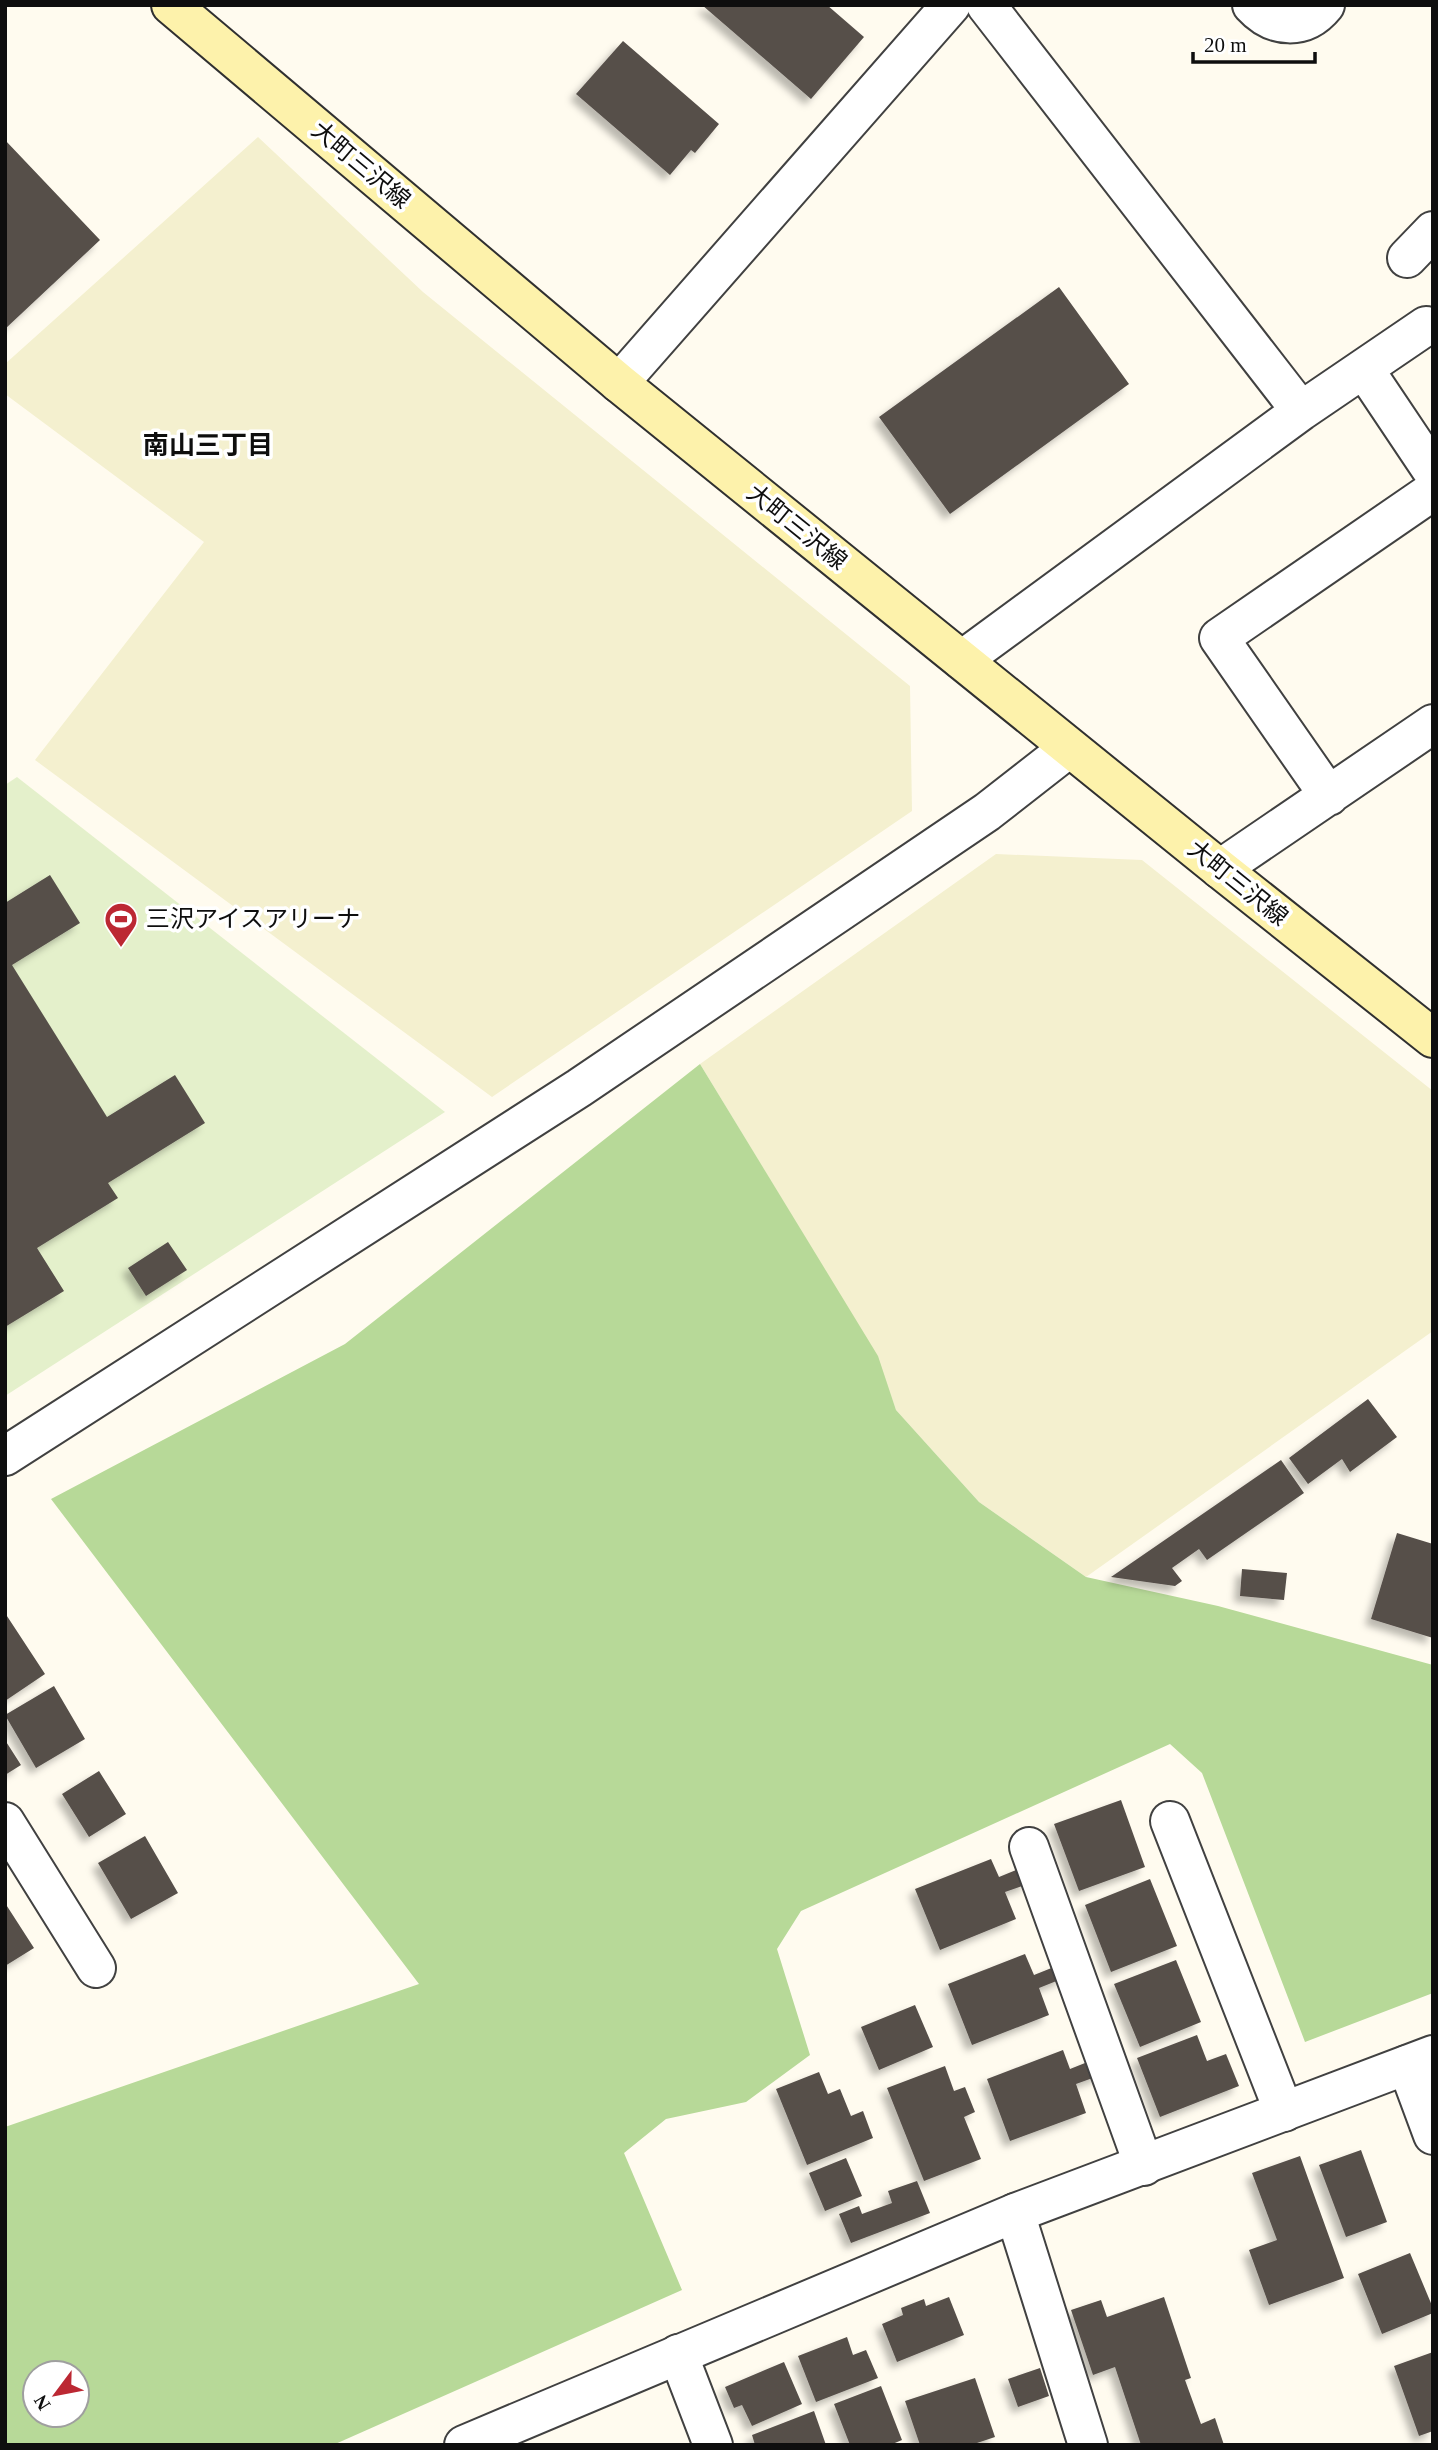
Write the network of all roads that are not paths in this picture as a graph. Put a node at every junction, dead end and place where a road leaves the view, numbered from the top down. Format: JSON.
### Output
{"nodes":[{"id":1,"x":171,"y":5,"type":"edge"},
{"id":2,"x":951,"y":5,"type":"edge"},
{"id":3,"x":986,"y":5,"type":"edge"},
{"id":4,"x":1252,"y":5,"type":"edge"},
{"id":5,"x":1325,"y":5,"type":"edge"},
{"id":6,"x":1433,"y":231,"type":"edge"},
{"id":7,"x":1407,"y":258,"type":"dead end"},
{"id":8,"x":1426,"y":326,"type":"dead end"},
{"id":9,"x":1364,"y":369,"type":"junction"},
{"id":10,"x":619,"y":383,"type":"junction"},
{"id":11,"x":1301,"y":411,"type":"junction"},
{"id":12,"x":1433,"y":472,"type":"edge"},
{"id":13,"x":1433,"y":491,"type":"edge"},
{"id":14,"x":962,"y":660,"type":"junction"},
{"id":15,"x":1433,"y":724,"type":"edge"},
{"id":16,"x":1069,"y":748,"type":"junction"},
{"id":17,"x":1329,"y":796,"type":"junction"},
{"id":18,"x":1220,"y":869,"type":"junction"},
{"id":19,"x":1433,"y":1038,"type":"edge"},
{"id":20,"x":5,"y":1456,"type":"edge"},
{"id":21,"x":1170,"y":1821,"type":"dead end"},
{"id":22,"x":5,"y":1822,"type":"edge"},
{"id":23,"x":1029,"y":1846,"type":"dead end"},
{"id":24,"x":96,"y":1968,"type":"dead end"},
{"id":25,"x":1420,"y":2060,"type":"edge"},
{"id":26,"x":1284,"y":2112,"type":"junction"},
{"id":27,"x":1433,"y":2135,"type":"edge"},
{"id":28,"x":1144,"y":2166,"type":"junction"},
{"id":29,"x":1015,"y":2213,"type":"junction"},
{"id":30,"x":678,"y":2354,"type":"junction"},
{"id":31,"x":464,"y":2445,"type":"edge"},
{"id":32,"x":713,"y":2445,"type":"edge"},
{"id":33,"x":1088,"y":2445,"type":"edge"}],
"edges":[{"from":1,"to":10,"type":"main road","name":"大町三沢線"},
{"from":2,"to":10,"type":"street"},
{"from":3,"to":11,"type":"street"},
{"from":4,"to":5,"type":"street"},
{"from":6,"to":7,"type":"street"},
{"from":8,"to":9,"type":"street"},
{"from":9,"to":11,"type":"street"},
{"from":9,"to":12,"type":"street"},
{"from":10,"to":14,"type":"main road","name":"大町三沢線"},
{"from":11,"to":14,"type":"street"},
{"from":13,"to":17,"type":"street"},
{"from":14,"to":16,"type":"main road","name":"大町三沢線"},
{"from":15,"to":17,"type":"street"},
{"from":16,"to":18,"type":"main road","name":"大町三沢線"},
{"from":16,"to":20,"type":"street"},
{"from":17,"to":18,"type":"street"},
{"from":18,"to":19,"type":"main road","name":"大町三沢線"},
{"from":21,"to":26,"type":"street"},
{"from":22,"to":24,"type":"street"},
{"from":23,"to":28,"type":"street"},
{"from":25,"to":26,"type":"street"},
{"from":25,"to":27,"type":"street"},
{"from":26,"to":28,"type":"street"},
{"from":28,"to":29,"type":"street"},
{"from":29,"to":30,"type":"street"},
{"from":29,"to":33,"type":"street"},
{"from":30,"to":31,"type":"street"},
{"from":30,"to":32,"type":"street"}]}
